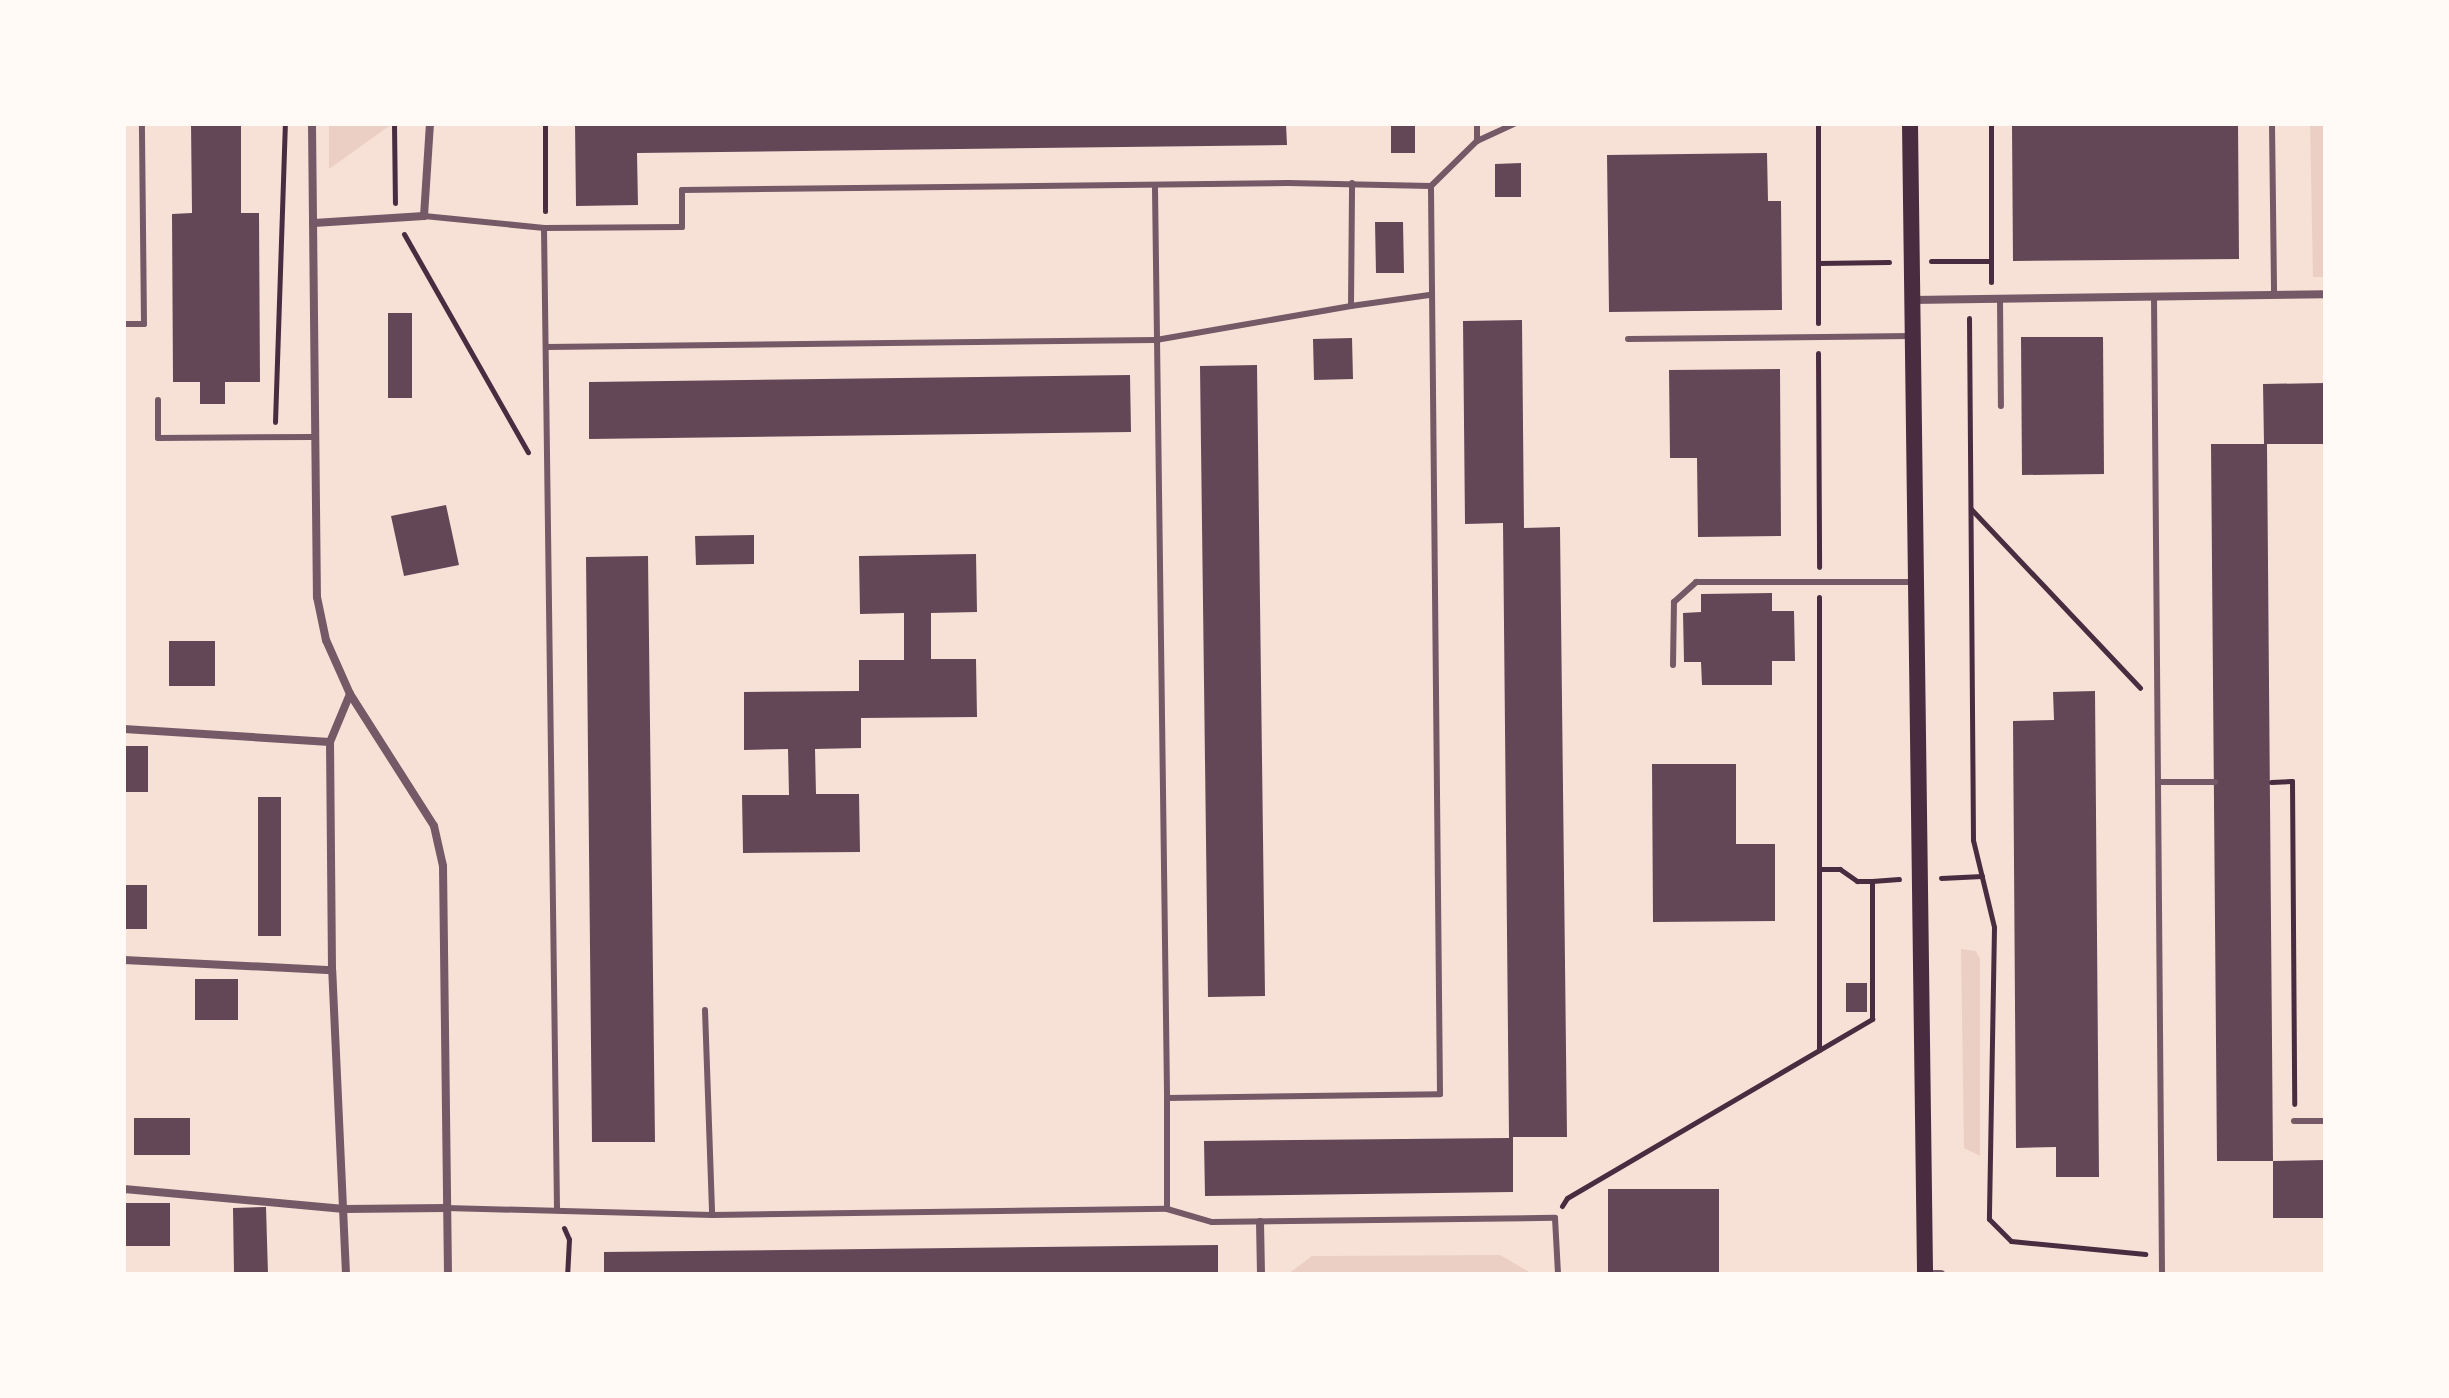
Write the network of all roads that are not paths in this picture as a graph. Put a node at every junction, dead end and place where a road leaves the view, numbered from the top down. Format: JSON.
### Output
{"nodes":[{"id":1,"x":142,"y":124,"type":"edge"},
{"id":2,"x":312,"y":124,"type":"edge"},
{"id":3,"x":430,"y":124,"type":"edge"},
{"id":4,"x":1477,"y":124,"type":"edge"},
{"id":5,"x":1514,"y":124,"type":"edge"},
{"id":6,"x":1910,"y":124,"type":"edge"},
{"id":7,"x":2272,"y":124,"type":"edge"},
{"id":8,"x":1477,"y":141,"type":"junction"},
{"id":9,"x":1352,"y":183,"type":"junction"},
{"id":10,"x":1431,"y":186,"type":"junction"},
{"id":11,"x":1155,"y":188,"type":"junction"},
{"id":12,"x":424,"y":216,"type":"junction"},
{"id":13,"x":314,"y":223,"type":"junction"},
{"id":14,"x":544,"y":228,"type":"junction"},
{"id":15,"x":2325,"y":294,"type":"edge"},
{"id":16,"x":1429,"y":295,"type":"junction"},
{"id":17,"x":2274,"y":295,"type":"junction"},
{"id":18,"x":2154,"y":297,"type":"junction"},
{"id":19,"x":1995,"y":299,"type":"junction"},
{"id":20,"x":1912,"y":300,"type":"junction"},
{"id":21,"x":1351,"y":306,"type":"junction"},
{"id":22,"x":124,"y":324,"type":"edge"},
{"id":23,"x":1912,"y":336,"type":"junction"},
{"id":24,"x":1628,"y":339,"type":"dead end"},
{"id":25,"x":1156,"y":340,"type":"junction"},
{"id":26,"x":546,"y":347,"type":"junction"},
{"id":27,"x":158,"y":400,"type":"dead end"},
{"id":28,"x":2001,"y":406,"type":"dead end"},
{"id":29,"x":313,"y":437,"type":"junction"},
{"id":30,"x":1915,"y":582,"type":"junction"},
{"id":31,"x":1673,"y":665,"type":"dead end"},
{"id":32,"x":350,"y":694,"type":"junction"},
{"id":33,"x":124,"y":729,"type":"edge"},
{"id":34,"x":330,"y":742,"type":"junction"},
{"id":35,"x":2158,"y":782,"type":"junction"},
{"id":36,"x":2215,"y":782,"type":"dead end"},
{"id":37,"x":124,"y":960,"type":"edge"},
{"id":38,"x":332,"y":970,"type":"junction"},
{"id":39,"x":705,"y":1010,"type":"dead end"},
{"id":40,"x":1167,"y":1098,"type":"junction"},
{"id":41,"x":2294,"y":1121,"type":"road end"},
{"id":42,"x":2325,"y":1121,"type":"edge"},
{"id":43,"x":124,"y":1189,"type":"edge"},
{"id":44,"x":446,"y":1208,"type":"junction"},
{"id":45,"x":344,"y":1209,"type":"junction"},
{"id":46,"x":1167,"y":1209,"type":"junction"},
{"id":47,"x":557,"y":1210,"type":"junction"},
{"id":48,"x":712,"y":1215,"type":"junction"},
{"id":49,"x":1260,"y":1222,"type":"junction"},
{"id":50,"x":346,"y":1274,"type":"edge"},
{"id":51,"x":448,"y":1274,"type":"edge"},
{"id":52,"x":1261,"y":1274,"type":"edge"},
{"id":53,"x":1558,"y":1274,"type":"edge"},
{"id":54,"x":1924,"y":1274,"type":"edge"},
{"id":55,"x":1941,"y":1274,"type":"edge"},
{"id":56,"x":2162,"y":1274,"type":"edge"}],
"edges":[{"from":1,"to":22,"type":"lane"},
{"from":2,"to":13,"type":"street"},
{"from":3,"to":12,"type":"street"},
{"from":4,"to":8,"type":"lane"},
{"from":5,"to":8,"type":"lane"},
{"from":6,"to":20,"type":"main road"},
{"from":7,"to":17,"type":"lane"},
{"from":8,"to":10,"type":"lane"},
{"from":9,"to":10,"type":"lane"},
{"from":9,"to":11,"type":"lane"},
{"from":9,"to":21,"type":"lane"},
{"from":10,"to":16,"type":"lane"},
{"from":11,"to":14,"type":"lane"},
{"from":11,"to":25,"type":"lane"},
{"from":12,"to":13,"type":"street"},
{"from":12,"to":14,"type":"lane"},
{"from":13,"to":29,"type":"street"},
{"from":14,"to":26,"type":"lane"},
{"from":15,"to":17,"type":"street"},
{"from":16,"to":21,"type":"lane"},
{"from":16,"to":40,"type":"lane"},
{"from":17,"to":18,"type":"street"},
{"from":18,"to":19,"type":"street"},
{"from":18,"to":35,"type":"lane"},
{"from":19,"to":20,"type":"street"},
{"from":19,"to":28,"type":"lane"},
{"from":20,"to":23,"type":"main road"},
{"from":21,"to":25,"type":"lane"},
{"from":23,"to":24,"type":"lane"},
{"from":23,"to":30,"type":"main road"},
{"from":25,"to":26,"type":"lane"},
{"from":25,"to":40,"type":"lane"},
{"from":26,"to":47,"type":"lane"},
{"from":27,"to":29,"type":"lane"},
{"from":29,"to":32,"type":"street"},
{"from":30,"to":31,"type":"lane"},
{"from":30,"to":54,"type":"main road"},
{"from":32,"to":34,"type":"street"},
{"from":32,"to":44,"type":"street"},
{"from":33,"to":34,"type":"street"},
{"from":34,"to":38,"type":"street"},
{"from":35,"to":36,"type":"lane"},
{"from":35,"to":56,"type":"lane"},
{"from":37,"to":38,"type":"street"},
{"from":38,"to":45,"type":"street"},
{"from":39,"to":48,"type":"lane"},
{"from":40,"to":46,"type":"lane"},
{"from":41,"to":42,"type":"lane"},
{"from":43,"to":45,"type":"street"},
{"from":44,"to":45,"type":"street"},
{"from":44,"to":47,"type":"lane"},
{"from":44,"to":51,"type":"street"},
{"from":45,"to":50,"type":"street"},
{"from":46,"to":48,"type":"lane"},
{"from":46,"to":49,"type":"lane"},
{"from":47,"to":48,"type":"lane"},
{"from":49,"to":52,"type":"street"},
{"from":49,"to":53,"type":"lane"},
{"from":54,"to":55,"type":"street"}]}
